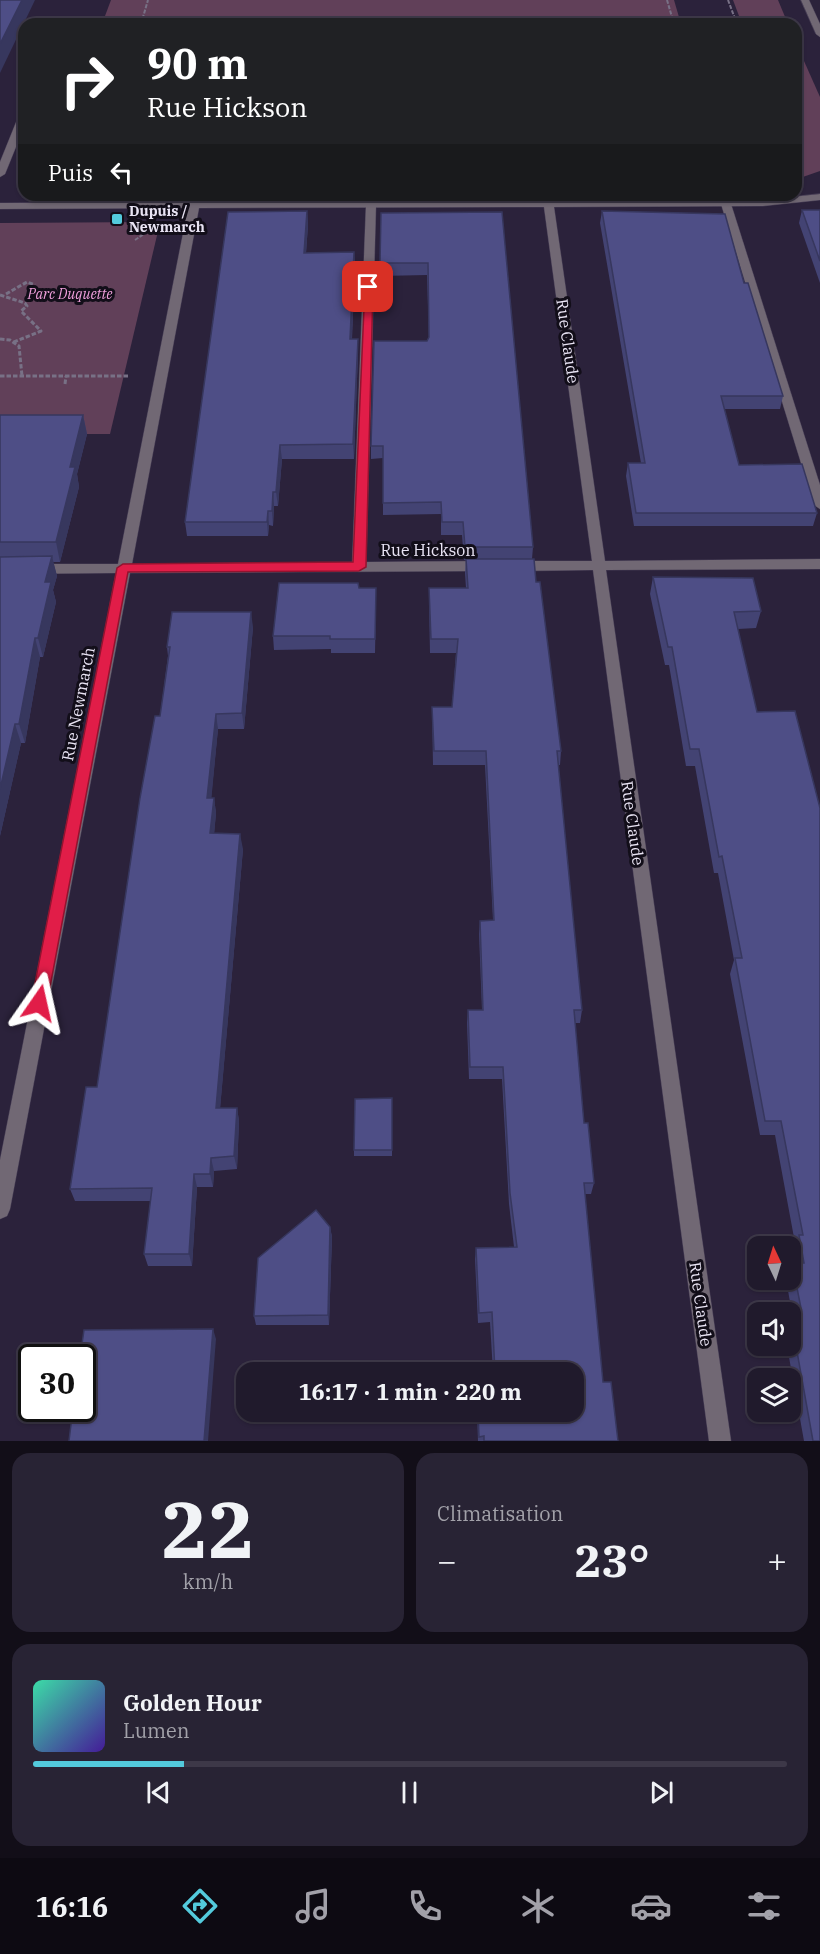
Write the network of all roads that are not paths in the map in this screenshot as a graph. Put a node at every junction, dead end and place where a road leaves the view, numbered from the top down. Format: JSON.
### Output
{"nodes":[{"id":1,"x":805,"y":0,"type":"edge"},
{"id":2,"x":820,"y":34,"type":"edge"},
{"id":3,"x":18,"y":130,"type":"edge"},
{"id":4,"x":0,"y":174,"type":"edge"},
{"id":5,"x":820,"y":197,"type":"edge"},
{"id":6,"x":802,"y":199,"type":"edge"},
{"id":7,"x":782,"y":201,"type":"edge"},
{"id":8,"x":549,"y":204,"type":"junction"},
{"id":9,"x":726,"y":204,"type":"junction"},
{"id":10,"x":371,"y":205,"type":"junction"},
{"id":11,"x":0,"y":206,"type":"edge"},
{"id":12,"x":194,"y":206,"type":"junction"},
{"id":13,"x":820,"y":505,"type":"edge"},
{"id":14,"x":820,"y":564,"type":"edge"},
{"id":15,"x":598,"y":566,"type":"junction"},
{"id":16,"x":359,"y":567,"type":"junction"},
{"id":17,"x":123,"y":568,"type":"junction"},
{"id":18,"x":0,"y":569,"type":"edge"},
{"id":19,"x":0,"y":1209,"type":"edge"},
{"id":20,"x":720,"y":1441,"type":"edge"}],
"edges":[{"from":1,"to":2,"type":"street"},
{"from":3,"to":4,"type":"street"},
{"from":5,"to":6,"type":"street"},
{"from":7,"to":9,"type":"street"},
{"from":8,"to":9,"type":"street"},
{"from":8,"to":10,"type":"street"},
{"from":8,"to":15,"type":"street","name":"Rue Claude"},
{"from":9,"to":13,"type":"street"},
{"from":10,"to":12,"type":"street"},
{"from":10,"to":16,"type":"street"},
{"from":11,"to":12,"type":"street"},
{"from":12,"to":17,"type":"street","name":"Rue Newmarch"},
{"from":14,"to":15,"type":"street","name":"Rue Hickson"},
{"from":15,"to":16,"type":"street","name":"Rue Hickson"},
{"from":15,"to":20,"type":"street","name":"Rue Claude"},
{"from":16,"to":17,"type":"street","name":"Rue Hickson"},
{"from":17,"to":18,"type":"street","name":"Rue Hickson"},
{"from":17,"to":19,"type":"street","name":"Rue Newmarch"}]}
